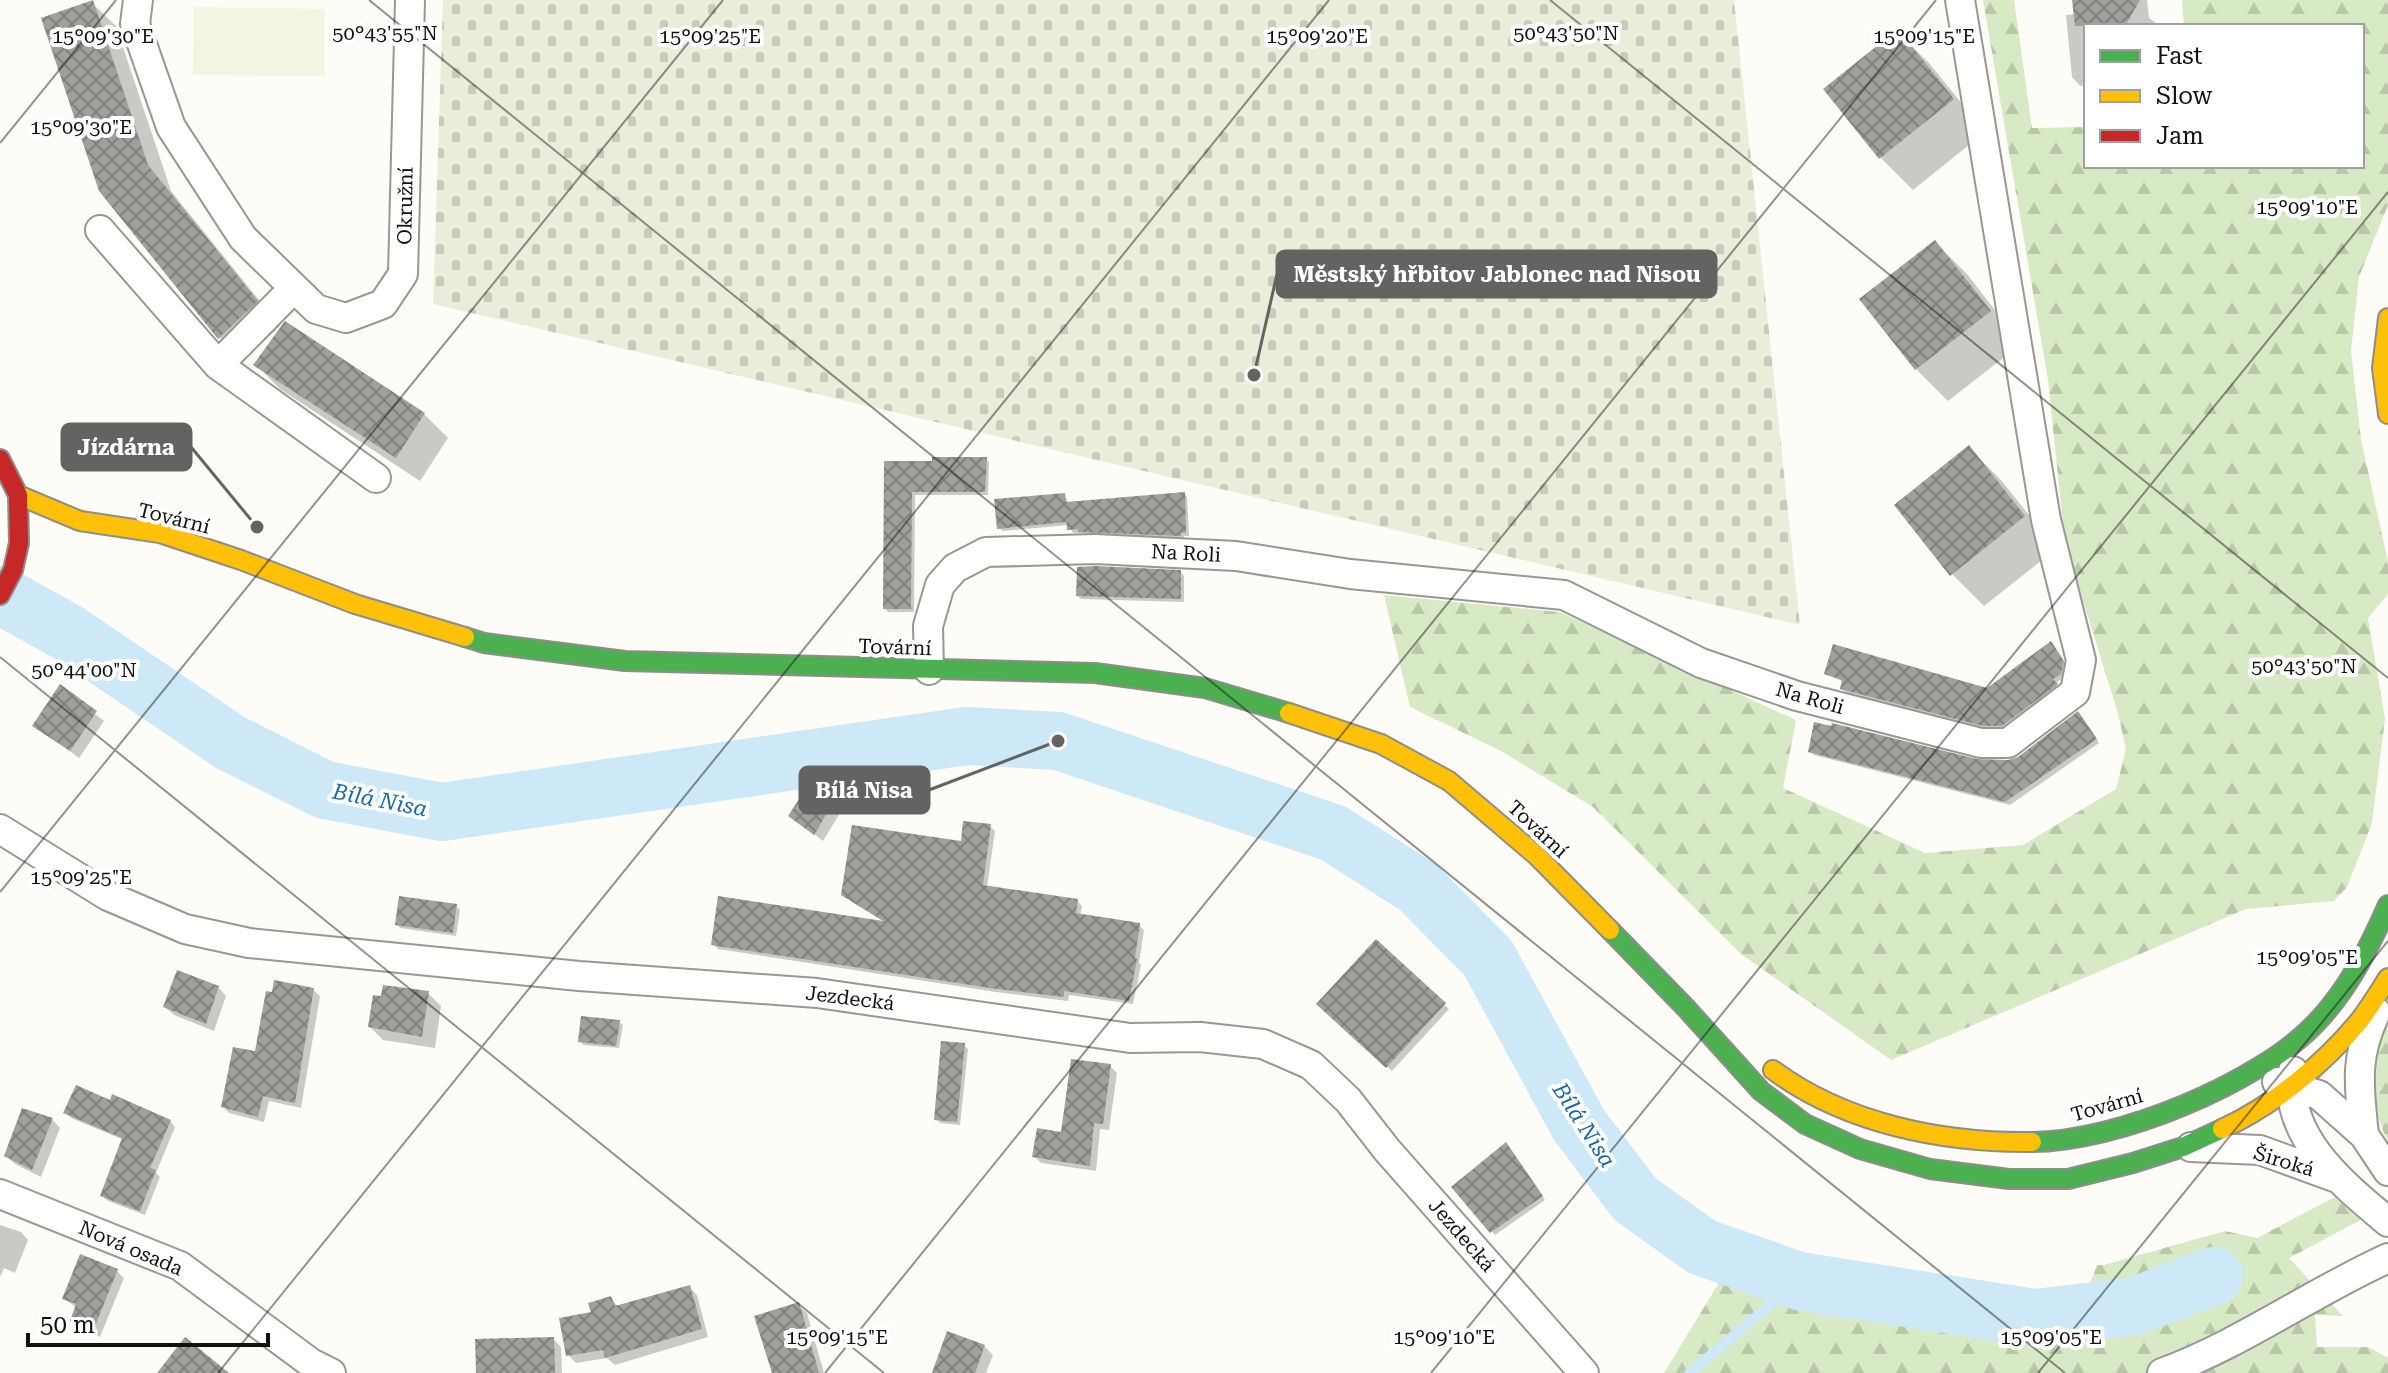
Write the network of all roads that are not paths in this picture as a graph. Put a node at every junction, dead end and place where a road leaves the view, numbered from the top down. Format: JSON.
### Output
{"nodes":[{"id":1,"x":138,"y":0,"type":"edge"},
{"id":2,"x":410,"y":0,"type":"edge"},
{"id":3,"x":1960,"y":0,"type":"edge"},
{"id":4,"x":100,"y":230,"type":"dead end"},
{"id":5,"x":294,"y":288,"type":"junction"},
{"id":6,"x":2388,"y":318,"type":"edge"},
{"id":7,"x":218,"y":365,"type":"junction"},
{"id":8,"x":2388,"y":414,"type":"edge"},
{"id":9,"x":0,"y":459,"type":"edge"},
{"id":10,"x":376,"y":478,"type":"dead end"},
{"id":11,"x":18,"y":495,"type":"junction"},
{"id":12,"x":80,"y":521,"type":"junction"},
{"id":13,"x":19,"y":543,"type":"junction"},
{"id":14,"x":0,"y":595,"type":"edge"},
{"id":15,"x":929,"y":670,"type":"junction"},
{"id":16,"x":0,"y":829,"type":"edge"},
{"id":17,"x":2388,"y":905,"type":"edge"},
{"id":18,"x":2388,"y":978,"type":"edge"},
{"id":19,"x":2388,"y":985,"type":"edge"},
{"id":20,"x":1685,"y":1007,"type":"junction"},
{"id":21,"x":2299,"y":1039,"type":"junction"},
{"id":22,"x":2232,"y":1084,"type":"junction"},
{"id":23,"x":2291,"y":1086,"type":"junction"},
{"id":24,"x":2364,"y":1135,"type":"junction"},
{"id":25,"x":2183,"y":1147,"type":"junction"},
{"id":26,"x":2388,"y":1171,"type":"edge"},
{"id":27,"x":2337,"y":1178,"type":"junction"},
{"id":28,"x":0,"y":1194,"type":"edge"},
{"id":29,"x":2388,"y":1222,"type":"edge"},
{"id":30,"x":2388,"y":1258,"type":"edge"},
{"id":31,"x":331,"y":1373,"type":"edge"},
{"id":32,"x":1584,"y":1373,"type":"edge"},
{"id":33,"x":2162,"y":1373,"type":"edge"}],
"edges":[{"from":1,"to":5,"type":"street","name":"Okružní"},
{"from":2,"to":5,"type":"street","name":"Okružní"},
{"from":3,"to":15,"type":"street","name":"Na Roli"},
{"from":4,"to":7,"type":"street"},
{"from":5,"to":7,"type":"street"},
{"from":6,"to":8,"type":"street"},
{"from":7,"to":10,"type":"street"},
{"from":9,"to":11,"type":"street"},
{"from":11,"to":12,"type":"street","name":"Tovární"},
{"from":11,"to":13,"type":"street"},
{"from":12,"to":13,"type":"street"},
{"from":12,"to":15,"type":"street","name":"Tovární"},
{"from":13,"to":14,"type":"street"},
{"from":15,"to":20,"type":"street","name":"Tovární"},
{"from":16,"to":32,"type":"street","name":"Jezdecká"},
{"from":17,"to":21,"type":"street","name":"Tovární"},
{"from":18,"to":23,"type":"street","name":"Tovární"},
{"from":19,"to":24,"type":"street"},
{"from":20,"to":22,"type":"street","name":"Tovární"},
{"from":20,"to":25,"type":"street","name":"Tovární"},
{"from":21,"to":22,"type":"street","name":"Tovární"},
{"from":21,"to":23,"type":"street","name":"Široká"},
{"from":22,"to":23,"type":"street"},
{"from":23,"to":24,"type":"street"},
{"from":23,"to":25,"type":"street","name":"Tovární"},
{"from":23,"to":27,"type":"street","name":"Široká"},
{"from":24,"to":26,"type":"street"},
{"from":25,"to":27,"type":"street","name":"Široká"},
{"from":27,"to":29,"type":"street","name":"Široká"},
{"from":28,"to":31,"type":"street","name":"Nová osada"},
{"from":30,"to":33,"type":"street"}]}
